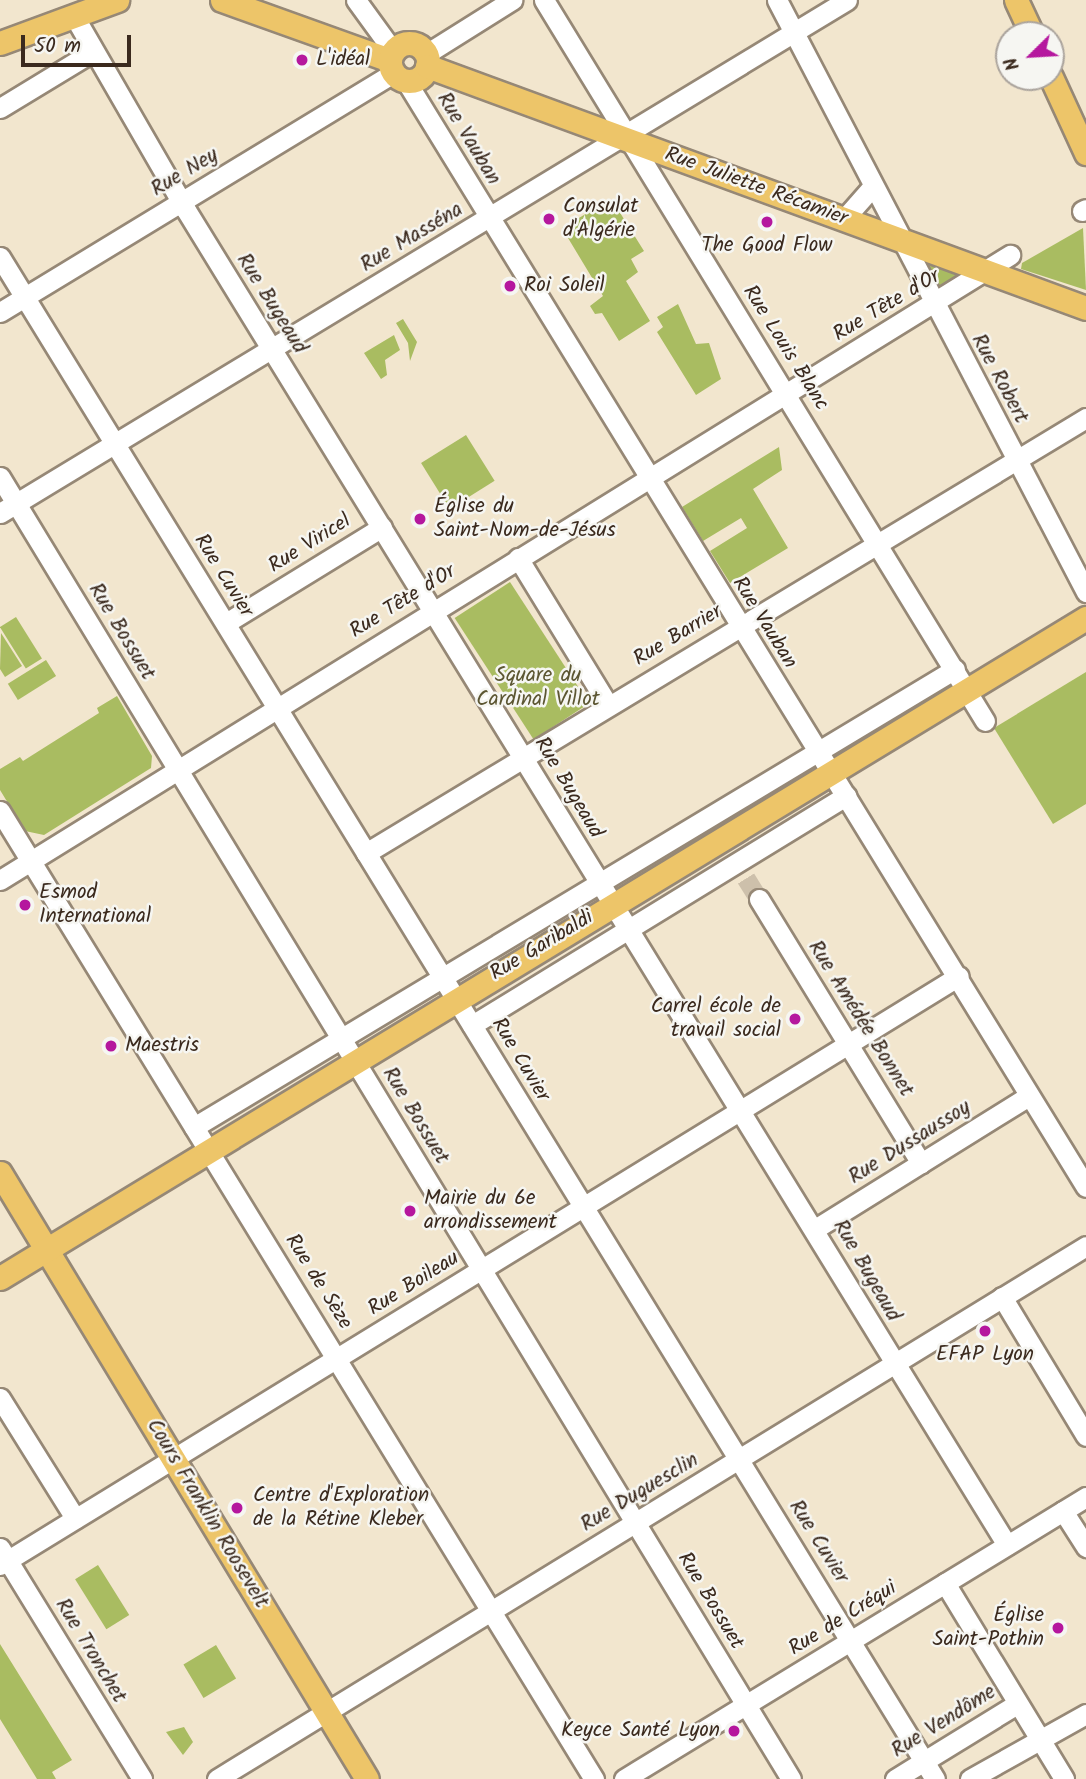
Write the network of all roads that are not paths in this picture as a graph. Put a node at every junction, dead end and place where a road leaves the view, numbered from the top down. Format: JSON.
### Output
{"nodes":[{"id":1,"x":117,"y":0,"type":"edge"},
{"id":2,"x":222,"y":0,"type":"edge"},
{"id":3,"x":356,"y":0,"type":"edge"},
{"id":4,"x":512,"y":0,"type":"edge"},
{"id":5,"x":544,"y":0,"type":"edge"},
{"id":6,"x":777,"y":0,"type":"edge"},
{"id":7,"x":847,"y":0,"type":"edge"},
{"id":8,"x":1016,"y":0,"type":"edge"},
{"id":9,"x":75,"y":16,"type":"junction"},
{"id":10,"x":368,"y":20,"type":"junction"},
{"id":11,"x":1026,"y":21,"type":"edge"},
{"id":12,"x":794,"y":32,"type":"junction"},
{"id":13,"x":0,"y":43,"type":"edge"},
{"id":14,"x":357,"y":49,"type":"junction"},
{"id":15,"x":92,"y":52,"type":"junction"},
{"id":16,"x":426,"y":60,"type":"junction"},
{"id":17,"x":396,"y":66,"type":"junction"},
{"id":18,"x":1057,"y":91,"type":"edge"},
{"id":19,"x":0,"y":107,"type":"edge"},
{"id":20,"x":628,"y":137,"type":"junction"},
{"id":21,"x":1086,"y":153,"type":"edge"},
{"id":22,"x":873,"y":186,"type":"junction"},
{"id":23,"x":181,"y":202,"type":"junction"},
{"id":24,"x":489,"y":218,"type":"junction"},
{"id":25,"x":844,"y":219,"type":"junction"},
{"id":26,"x":900,"y":240,"type":"junction"},
{"id":27,"x":1010,"y":255,"type":"dead end"},
{"id":28,"x":0,"y":257,"type":"edge"},
{"id":29,"x":986,"y":271,"type":"junction"},
{"id":30,"x":25,"y":297,"type":"junction"},
{"id":31,"x":934,"y":305,"type":"junction"},
{"id":32,"x":1086,"y":308,"type":"edge"},
{"id":33,"x":0,"y":312,"type":"edge"},
{"id":34,"x":272,"y":349,"type":"junction"},
{"id":35,"x":787,"y":394,"type":"junction"},
{"id":36,"x":1086,"y":418,"type":"edge"},
{"id":37,"x":115,"y":445,"type":"junction"},
{"id":38,"x":1016,"y":461,"type":"junction"},
{"id":39,"x":0,"y":477,"type":"edge"},
{"id":40,"x":648,"y":477,"type":"junction"},
{"id":41,"x":8,"y":508,"type":"edge"},
{"id":42,"x":382,"y":527,"type":"junction"},
{"id":43,"x":878,"y":542,"type":"junction"},
{"id":44,"x":518,"y":558,"type":"junction"},
{"id":45,"x":1086,"y":592,"type":"edge"},
{"id":46,"x":432,"y":611,"type":"junction"},
{"id":47,"x":1086,"y":618,"type":"edge"},
{"id":48,"x":226,"y":623,"type":"junction"},
{"id":49,"x":739,"y":625,"type":"junction"},
{"id":50,"x":961,"y":679,"type":"junction"},
{"id":51,"x":608,"y":705,"type":"junction"},
{"id":52,"x":276,"y":707,"type":"junction"},
{"id":53,"x":985,"y":721,"type":"dead end"},
{"id":54,"x":817,"y":748,"type":"junction"},
{"id":55,"x":523,"y":757,"type":"junction"},
{"id":56,"x":178,"y":769,"type":"junction"},
{"id":57,"x":831,"y":771,"type":"junction"},
{"id":58,"x":846,"y":796,"type":"junction"},
{"id":59,"x":0,"y":811,"type":"edge"},
{"id":60,"x":366,"y":853,"type":"junction"},
{"id":61,"x":31,"y":861,"type":"junction"},
{"id":62,"x":0,"y":880,"type":"edge"},
{"id":63,"x":599,"y":882,"type":"junction"},
{"id":64,"x":759,"y":899,"type":"tunnel mouth"},
{"id":65,"x":612,"y":904,"type":"junction"},
{"id":66,"x":627,"y":928,"type":"junction"},
{"id":67,"x":959,"y":976,"type":"junction"},
{"id":68,"x":443,"y":977,"type":"junction"},
{"id":69,"x":456,"y":999,"type":"junction"},
{"id":70,"x":472,"y":1025,"type":"junction"},
{"id":71,"x":341,"y":1038,"type":"junction"},
{"id":72,"x":849,"y":1044,"type":"junction"},
{"id":73,"x":355,"y":1061,"type":"junction"},
{"id":74,"x":1029,"y":1096,"type":"junction"},
{"id":75,"x":741,"y":1110,"type":"junction"},
{"id":76,"x":194,"y":1127,"type":"junction"},
{"id":77,"x":208,"y":1151,"type":"junction"},
{"id":78,"x":921,"y":1163,"type":"junction"},
{"id":79,"x":0,"y":1173,"type":"edge"},
{"id":80,"x":1086,"y":1187,"type":"edge"},
{"id":81,"x":582,"y":1205,"type":"junction"},
{"id":82,"x":815,"y":1228,"type":"junction"},
{"id":83,"x":1086,"y":1245,"type":"edge"},
{"id":84,"x":46,"y":1250,"type":"junction"},
{"id":85,"x":481,"y":1269,"type":"junction"},
{"id":86,"x":0,"y":1278,"type":"edge"},
{"id":87,"x":1002,"y":1297,"type":"junction"},
{"id":88,"x":338,"y":1358,"type":"junction"},
{"id":89,"x":894,"y":1364,"type":"junction"},
{"id":90,"x":0,"y":1398,"type":"edge"},
{"id":91,"x":1086,"y":1436,"type":"edge"},
{"id":92,"x":173,"y":1458,"type":"junction"},
{"id":93,"x":739,"y":1459,"type":"junction"},
{"id":94,"x":1086,"y":1497,"type":"edge"},
{"id":95,"x":1063,"y":1511,"type":"junction"},
{"id":96,"x":75,"y":1518,"type":"junction"},
{"id":97,"x":636,"y":1523,"type":"junction"},
{"id":98,"x":1007,"y":1545,"type":"junction"},
{"id":99,"x":1086,"y":1547,"type":"edge"},
{"id":100,"x":3,"y":1557,"type":"edge"},
{"id":101,"x":945,"y":1583,"type":"junction"},
{"id":102,"x":491,"y":1608,"type":"junction"},
{"id":103,"x":851,"y":1640,"type":"junction"},
{"id":104,"x":1017,"y":1704,"type":"junction"},
{"id":105,"x":747,"y":1706,"type":"junction"},
{"id":106,"x":324,"y":1711,"type":"junction"},
{"id":107,"x":1086,"y":1714,"type":"edge"},
{"id":108,"x":1038,"y":1738,"type":"junction"},
{"id":109,"x":925,"y":1761,"type":"junction"},
{"id":110,"x":142,"y":1779,"type":"edge"},
{"id":111,"x":217,"y":1779,"type":"edge"},
{"id":112,"x":368,"y":1779,"type":"edge"},
{"id":113,"x":594,"y":1779,"type":"edge"},
{"id":114,"x":624,"y":1779,"type":"edge"},
{"id":115,"x":791,"y":1779,"type":"edge"},
{"id":116,"x":895,"y":1779,"type":"edge"},
{"id":117,"x":935,"y":1779,"type":"edge"},
{"id":118,"x":970,"y":1779,"type":"edge"},
{"id":119,"x":1064,"y":1779,"type":"edge"}],
"edges":[{"from":1,"to":9,"type":"main road"},
{"from":2,"to":14,"type":"main road"},
{"from":3,"to":10,"type":"street","name":"Rue Vauban"},
{"from":4,"to":16,"type":"street"},
{"from":5,"to":20,"type":"street","name":"Rue Louis Blanc"},
{"from":6,"to":12,"type":"street","name":"Rue Robert"},
{"from":7,"to":12,"type":"street","name":"Rue Masséna"},
{"from":8,"to":11,"type":"main road"},
{"from":9,"to":13,"type":"main road"},
{"from":9,"to":15,"type":"street","name":"Rue Bugeaud"},
{"from":10,"to":14,"type":"street"},
{"from":10,"to":17,"type":"street","name":"Rue Vauban"},
{"from":12,"to":20,"type":"street","name":"Rue Masséna"},
{"from":12,"to":22,"type":"street","name":"Rue Robert"},
{"from":14,"to":17,"type":"main road"},
{"from":15,"to":19,"type":"street"},
{"from":15,"to":23,"type":"street","name":"Rue Bugeaud"},
{"from":16,"to":17,"type":"main road"},
{"from":16,"to":17,"type":"main road","name":"Rue Juliette Récamier"},
{"from":16,"to":20,"type":"main road","name":"Rue Juliette Récamier"},
{"from":17,"to":23,"type":"street","name":"Rue Ney"},
{"from":17,"to":24,"type":"street","name":"Rue Vauban"},
{"from":18,"to":21,"type":"main road"},
{"from":20,"to":24,"type":"street","name":"Rue Masséna"},
{"from":20,"to":25,"type":"main road","name":"Rue Juliette Récamier"},
{"from":20,"to":35,"type":"street","name":"Rue Louis Blanc"},
{"from":22,"to":25,"type":"street"},
{"from":22,"to":26,"type":"street","name":"Rue Robert"},
{"from":23,"to":30,"type":"street","name":"Rue Ney"},
{"from":23,"to":34,"type":"street","name":"Rue Bugeaud"},
{"from":24,"to":34,"type":"street","name":"Rue Masséna"},
{"from":24,"to":40,"type":"street","name":"Rue Vauban"},
{"from":25,"to":26,"type":"main road","name":"Rue Juliette Récamier"},
{"from":26,"to":29,"type":"main road","name":"Rue Juliette Récamier"},
{"from":26,"to":31,"type":"street","name":"Rue Robert"},
{"from":27,"to":29,"type":"street","name":"Rue Tête d'Or"},
{"from":28,"to":30,"type":"street","name":"Rue Cuvier"},
{"from":29,"to":31,"type":"street","name":"Rue Tête d'Or"},
{"from":29,"to":32,"type":"main road","name":"Rue Juliette Récamier"},
{"from":30,"to":33,"type":"street","name":"Rue Ney"},
{"from":30,"to":37,"type":"street","name":"Rue Cuvier"},
{"from":31,"to":35,"type":"street","name":"Rue Tête d'Or"},
{"from":31,"to":38,"type":"street","name":"Rue Robert"},
{"from":34,"to":37,"type":"street","name":"Rue Masséna"},
{"from":34,"to":42,"type":"street","name":"Rue Bugeaud"},
{"from":35,"to":40,"type":"street","name":"Rue Tête d'Or"},
{"from":35,"to":43,"type":"street","name":"Rue Louis Blanc"},
{"from":36,"to":38,"type":"street","name":"Rue Barrier"},
{"from":37,"to":41,"type":"street","name":"Rue Masséna"},
{"from":37,"to":48,"type":"street","name":"Rue Cuvier"},
{"from":38,"to":43,"type":"street","name":"Rue Barrier"},
{"from":38,"to":45,"type":"street","name":"Rue Robert"},
{"from":39,"to":41,"type":"street","name":"Rue Bossuet"},
{"from":40,"to":44,"type":"street","name":"Rue Tête d'Or"},
{"from":40,"to":49,"type":"street","name":"Rue Vauban"},
{"from":41,"to":56,"type":"street","name":"Rue Bossuet"},
{"from":42,"to":46,"type":"street","name":"Rue Bugeaud"},
{"from":42,"to":48,"type":"street","name":"Rue Viricel"},
{"from":43,"to":49,"type":"street","name":"Rue Barrier"},
{"from":43,"to":50,"type":"street","name":"Rue Louis Blanc"},
{"from":44,"to":46,"type":"street","name":"Rue Tête d'Or"},
{"from":44,"to":51,"type":"street"},
{"from":46,"to":52,"type":"street","name":"Rue Tête d'Or"},
{"from":46,"to":55,"type":"street","name":"Rue Bugeaud"},
{"from":47,"to":50,"type":"main road","name":"Rue Garibaldi"},
{"from":48,"to":52,"type":"street","name":"Rue Cuvier"},
{"from":49,"to":51,"type":"street","name":"Rue Barrier"},
{"from":49,"to":54,"type":"street","name":"Rue Vauban"},
{"from":50,"to":53,"type":"street","name":"Rue Louis Blanc"},
{"from":50,"to":54,"type":"street","name":"Rue Garibaldi"},
{"from":50,"to":57,"type":"main road","name":"Rue Garibaldi"},
{"from":51,"to":55,"type":"street","name":"Rue Barrier"},
{"from":52,"to":56,"type":"street","name":"Rue Tête d'Or"},
{"from":52,"to":60,"type":"street","name":"Rue Cuvier"},
{"from":54,"to":57,"type":"street","name":"Rue Vauban"},
{"from":54,"to":63,"type":"street","name":"Rue Garibaldi"},
{"from":55,"to":60,"type":"street","name":"Rue Barrier"},
{"from":55,"to":63,"type":"street","name":"Rue Bugeaud"},
{"from":56,"to":61,"type":"street","name":"Rue Tête d'Or"},
{"from":56,"to":71,"type":"street","name":"Rue Bossuet"},
{"from":57,"to":58,"type":"street","name":"Rue Vauban"},
{"from":57,"to":65,"type":"main road","name":"Rue Garibaldi"},
{"from":58,"to":66,"type":"street","name":"Rue Garibaldi"},
{"from":58,"to":67,"type":"street","name":"Rue Vauban"},
{"from":59,"to":61,"type":"street","name":"Rue de Sèze"},
{"from":60,"to":68,"type":"street","name":"Rue Cuvier"},
{"from":61,"to":62,"type":"street","name":"Rue Tête d'Or"},
{"from":61,"to":76,"type":"street","name":"Rue de Sèze"},
{"from":63,"to":65,"type":"street","name":"Rue Bugeaud"},
{"from":63,"to":68,"type":"street","name":"Rue Garibaldi"},
{"from":64,"to":72,"type":"street","name":"Rue Amédée Bonnet"},
{"from":65,"to":66,"type":"street","name":"Rue Bugeaud"},
{"from":65,"to":69,"type":"main road","name":"Rue Garibaldi"},
{"from":66,"to":70,"type":"street","name":"Rue Garibaldi"},
{"from":66,"to":75,"type":"street","name":"Rue Bugeaud"},
{"from":67,"to":72,"type":"street","name":"Rue Boileau"},
{"from":67,"to":74,"type":"street","name":"Rue Vauban"},
{"from":68,"to":69,"type":"street","name":"Rue Cuvier"},
{"from":68,"to":71,"type":"street","name":"Rue Garibaldi"},
{"from":69,"to":70,"type":"street","name":"Rue Cuvier"},
{"from":69,"to":73,"type":"main road","name":"Rue Garibaldi"},
{"from":70,"to":81,"type":"street","name":"Rue Cuvier"},
{"from":71,"to":73,"type":"street","name":"Rue Bossuet"},
{"from":71,"to":76,"type":"street","name":"Rue Garibaldi"},
{"from":72,"to":75,"type":"street","name":"Rue Boileau"},
{"from":72,"to":78,"type":"street","name":"Rue Amédée Bonnet"},
{"from":73,"to":77,"type":"main road","name":"Rue Garibaldi"},
{"from":73,"to":85,"type":"street","name":"Rue Bossuet"},
{"from":74,"to":78,"type":"street","name":"Rue Dussaussoy"},
{"from":74,"to":80,"type":"street","name":"Rue Vauban"},
{"from":75,"to":81,"type":"street","name":"Rue Boileau"},
{"from":75,"to":82,"type":"street","name":"Rue Bugeaud"},
{"from":76,"to":77,"type":"street","name":"Rue de Sèze"},
{"from":77,"to":84,"type":"main road","name":"Rue Garibaldi"},
{"from":77,"to":88,"type":"street","name":"Rue de Sèze"},
{"from":78,"to":82,"type":"street","name":"Rue Dussaussoy"},
{"from":79,"to":84,"type":"main road","name":"Cours Franklin Roosevelt"},
{"from":81,"to":85,"type":"street","name":"Rue Boileau"},
{"from":81,"to":93,"type":"street","name":"Rue Cuvier"},
{"from":82,"to":89,"type":"street","name":"Rue Bugeaud"},
{"from":83,"to":87,"type":"street","name":"Rue Duguesclin"},
{"from":84,"to":86,"type":"main road","name":"Rue Garibaldi"},
{"from":84,"to":92,"type":"main road","name":"Cours Franklin Roosevelt"},
{"from":85,"to":88,"type":"street","name":"Rue Boileau"},
{"from":85,"to":97,"type":"street","name":"Rue Bossuet"},
{"from":87,"to":89,"type":"street","name":"Rue Duguesclin"},
{"from":87,"to":91,"type":"street"},
{"from":88,"to":92,"type":"street","name":"Rue Boileau"},
{"from":88,"to":102,"type":"street","name":"Rue de Sèze"},
{"from":89,"to":93,"type":"street","name":"Rue Duguesclin"},
{"from":89,"to":98,"type":"street","name":"Rue Bugeaud"},
{"from":90,"to":96,"type":"street"},
{"from":92,"to":96,"type":"street","name":"Rue Boileau"},
{"from":92,"to":106,"type":"main road","name":"Cours Franklin Roosevelt"},
{"from":93,"to":97,"type":"street","name":"Rue Duguesclin"},
{"from":93,"to":103,"type":"street","name":"Rue Cuvier"},
{"from":94,"to":95,"type":"street","name":"Rue de Créqui"},
{"from":95,"to":98,"type":"street","name":"Rue de Créqui"},
{"from":95,"to":99,"type":"street"},
{"from":96,"to":100,"type":"street","name":"Rue Boileau"},
{"from":97,"to":102,"type":"street","name":"Rue Duguesclin"},
{"from":97,"to":105,"type":"street","name":"Rue Bossuet"},
{"from":98,"to":101,"type":"street","name":"Rue de Créqui"},
{"from":100,"to":110,"type":"street","name":"Rue Tronchet"},
{"from":101,"to":103,"type":"street","name":"Rue de Créqui"},
{"from":101,"to":104,"type":"street"},
{"from":102,"to":106,"type":"street","name":"Rue Duguesclin"},
{"from":102,"to":113,"type":"street","name":"Rue de Sèze"},
{"from":103,"to":105,"type":"street","name":"Rue de Créqui"},
{"from":103,"to":109,"type":"street","name":"Rue Cuvier"},
{"from":104,"to":108,"type":"street"},
{"from":104,"to":109,"type":"street","name":"Rue Vendôme"},
{"from":105,"to":114,"type":"street","name":"Rue de Créqui"},
{"from":105,"to":115,"type":"street","name":"Rue Bossuet"},
{"from":106,"to":111,"type":"street","name":"Rue Duguesclin"},
{"from":106,"to":112,"type":"main road","name":"Cours Franklin Roosevelt"},
{"from":107,"to":108,"type":"street"},
{"from":108,"to":118,"type":"street"},
{"from":108,"to":119,"type":"street"},
{"from":109,"to":116,"type":"street","name":"Rue Vendôme"},
{"from":109,"to":117,"type":"street","name":"Rue Cuvier"}]}
